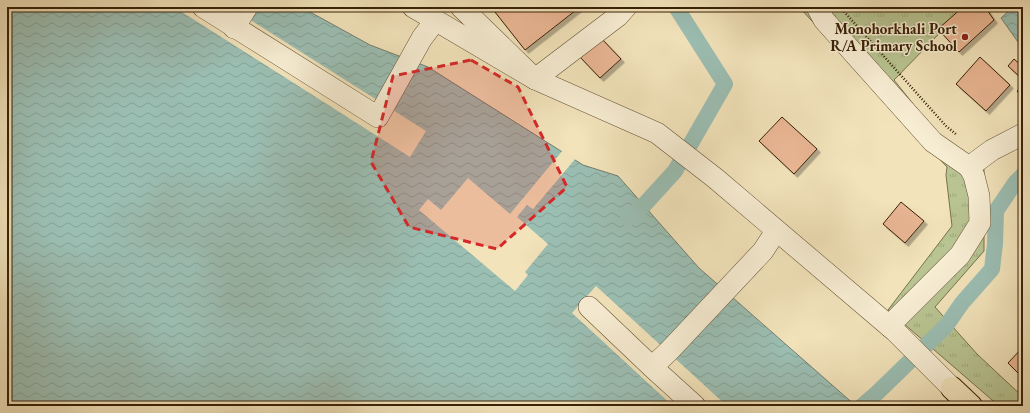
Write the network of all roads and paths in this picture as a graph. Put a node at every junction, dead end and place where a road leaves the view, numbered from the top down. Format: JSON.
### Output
{"nodes":[{"id":1,"x":203,"y":7,"type":"edge"},
{"id":2,"x":247,"y":7,"type":"edge"},
{"id":3,"x":413,"y":7,"type":"edge"},
{"id":4,"x":461,"y":7,"type":"edge"},
{"id":5,"x":626,"y":7,"type":"edge"},
{"id":6,"x":817,"y":7,"type":"edge"},
{"id":7,"x":840,"y":7,"type":"edge"},
{"id":8,"x":435,"y":21,"type":"junction"},
{"id":9,"x":234,"y":28,"type":"junction"},
{"id":10,"x":535,"y":79,"type":"junction"},
{"id":11,"x":1023,"y":134,"type":"edge"},
{"id":12,"x":958,"y":136,"type":"dead end"},
{"id":13,"x":969,"y":167,"type":"junction"},
{"id":14,"x":776,"y":231,"type":"junction"},
{"id":15,"x":589,"y":307,"type":"dead end"},
{"id":16,"x":892,"y":328,"type":"junction"},
{"id":17,"x":652,"y":367,"type":"junction"},
{"id":18,"x":952,"y":388,"type":"joint"},
{"id":19,"x":695,"y":406,"type":"edge"},
{"id":20,"x":972,"y":406,"type":"edge"}],
"edges":[{"from":1,"to":9,"type":"street"},
{"from":2,"to":9,"type":"street"},
{"from":3,"to":8,"type":"street"},
{"from":4,"to":10,"type":"street"},
{"from":5,"to":10,"type":"street"},
{"from":6,"to":13,"type":"street"},
{"from":7,"to":12,"type":"path"},
{"from":8,"to":9,"type":"street"},
{"from":8,"to":10,"type":"street"},
{"from":10,"to":14,"type":"street"},
{"from":11,"to":13,"type":"street"},
{"from":13,"to":16,"type":"street"},
{"from":14,"to":16,"type":"street"},
{"from":14,"to":17,"type":"street"},
{"from":15,"to":17,"type":"street"},
{"from":16,"to":18,"type":"street"},
{"from":17,"to":19,"type":"street"},
{"from":18,"to":20,"type":"main road"}]}
